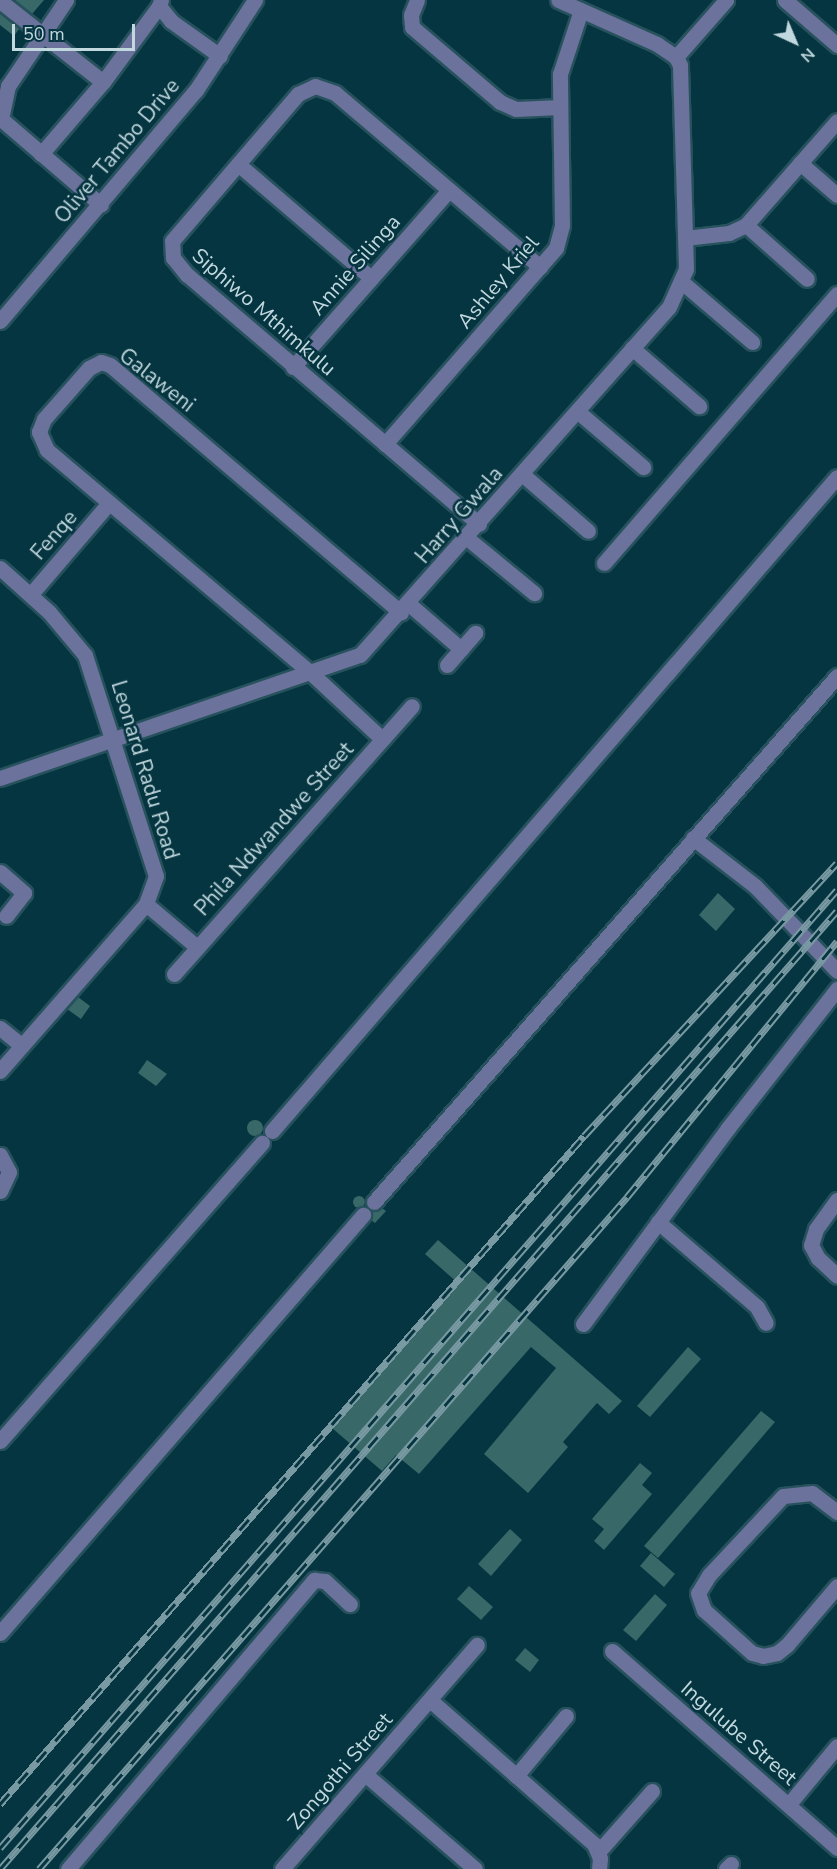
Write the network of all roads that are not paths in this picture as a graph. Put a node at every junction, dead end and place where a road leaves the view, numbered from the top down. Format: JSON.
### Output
{"nodes":[{"id":1,"x":66,"y":0,"type":"edge"},
{"id":2,"x":255,"y":0,"type":"edge"},
{"id":3,"x":417,"y":0,"type":"edge"},
{"id":4,"x":558,"y":0,"type":"edge"},
{"id":5,"x":726,"y":0,"type":"edge"},
{"id":6,"x":785,"y":0,"type":"edge"},
{"id":7,"x":0,"y":1,"type":"edge"},
{"id":8,"x":160,"y":3,"type":"edge"},
{"id":9,"x":581,"y":10,"type":"junction"},
{"id":10,"x":44,"y":38,"type":"junction"},
{"id":11,"x":837,"y":45,"type":"edge"},
{"id":12,"x":220,"y":56,"type":"junction"},
{"id":13,"x":676,"y":57,"type":"junction"},
{"id":14,"x":103,"y":82,"type":"junction"},
{"id":15,"x":560,"y":107,"type":"junction"},
{"id":16,"x":1,"y":118,"type":"edge"},
{"id":17,"x":837,"y":121,"type":"edge"},
{"id":18,"x":41,"y":154,"type":"junction"},
{"id":19,"x":800,"y":163,"type":"junction"},
{"id":20,"x":238,"y":164,"type":"junction"},
{"id":21,"x":448,"y":190,"type":"junction"},
{"id":22,"x":837,"y":195,"type":"edge"},
{"id":23,"x":101,"y":205,"type":"junction"},
{"id":24,"x":746,"y":225,"type":"junction"},
{"id":25,"x":685,"y":238,"type":"junction"},
{"id":26,"x":540,"y":267,"type":"junction"},
{"id":27,"x":371,"y":278,"type":"junction"},
{"id":28,"x":807,"y":279,"type":"dead end"},
{"id":29,"x":683,"y":283,"type":"junction"},
{"id":30,"x":837,"y":294,"type":"edge"},
{"id":31,"x":0,"y":321,"type":"edge"},
{"id":32,"x":752,"y":342,"type":"dead end"},
{"id":33,"x":632,"y":348,"type":"junction"},
{"id":34,"x":293,"y":367,"type":"junction"},
{"id":35,"x":699,"y":406,"type":"dead end"},
{"id":36,"x":577,"y":411,"type":"junction"},
{"id":37,"x":384,"y":444,"type":"junction"},
{"id":38,"x":643,"y":467,"type":"dead end"},
{"id":39,"x":522,"y":474,"type":"junction"},
{"id":40,"x":837,"y":477,"type":"edge"},
{"id":41,"x":109,"y":503,"type":"junction"},
{"id":42,"x":479,"y":524,"type":"junction"},
{"id":43,"x":588,"y":531,"type":"dead end"},
{"id":44,"x":467,"y":538,"type":"junction"},
{"id":45,"x":604,"y":563,"type":"dead end"},
{"id":46,"x":0,"y":568,"type":"edge"},
{"id":47,"x":534,"y":593,"type":"dead end"},
{"id":48,"x":31,"y":594,"type":"junction"},
{"id":49,"x":405,"y":608,"type":"junction"},
{"id":50,"x":475,"y":633,"type":"dead end"},
{"id":51,"x":461,"y":649,"type":"junction"},
{"id":52,"x":447,"y":665,"type":"dead end"},
{"id":53,"x":312,"y":674,"type":"junction"},
{"id":54,"x":837,"y":676,"type":"edge"},
{"id":55,"x":412,"y":706,"type":"dead end"},
{"id":56,"x":382,"y":739,"type":"junction"},
{"id":57,"x":113,"y":740,"type":"junction"},
{"id":58,"x":0,"y":778,"type":"edge"},
{"id":59,"x":693,"y":838,"type":"junction"},
{"id":60,"x":0,"y":872,"type":"edge"},
{"id":61,"x":146,"y":904,"type":"junction"},
{"id":62,"x":6,"y":916,"type":"dead end"},
{"id":63,"x":197,"y":947,"type":"junction"},
{"id":64,"x":837,"y":971,"type":"edge"},
{"id":65,"x":174,"y":974,"type":"dead end"},
{"id":66,"x":837,"y":989,"type":"edge"},
{"id":67,"x":0,"y":1028,"type":"edge"},
{"id":68,"x":22,"y":1046,"type":"junction"},
{"id":69,"x":0,"y":1071,"type":"edge"},
{"id":70,"x":0,"y":1155,"type":"edge"},
{"id":71,"x":0,"y":1191,"type":"edge"},
{"id":72,"x":837,"y":1200,"type":"edge"},
{"id":73,"x":374,"y":1202,"type":"dead end"},
{"id":74,"x":363,"y":1215,"type":"dead end"},
{"id":75,"x":658,"y":1222,"type":"junction"},
{"id":76,"x":837,"y":1276,"type":"edge"},
{"id":77,"x":766,"y":1323,"type":"dead end"},
{"id":78,"x":583,"y":1324,"type":"dead end"},
{"id":79,"x":0,"y":1441,"type":"edge"},
{"id":80,"x":837,"y":1512,"type":"edge"},
{"id":81,"x":837,"y":1586,"type":"edge"},
{"id":82,"x":350,"y":1604,"type":"dead end"},
{"id":83,"x":0,"y":1633,"type":"edge"},
{"id":84,"x":477,"y":1645,"type":"dead end"},
{"id":85,"x":612,"y":1651,"type":"dead end"},
{"id":86,"x":430,"y":1700,"type":"junction"},
{"id":87,"x":566,"y":1716,"type":"dead end"},
{"id":88,"x":837,"y":1746,"type":"edge"},
{"id":89,"x":365,"y":1774,"type":"junction"},
{"id":90,"x":516,"y":1776,"type":"junction"},
{"id":91,"x":652,"y":1791,"type":"dead end"},
{"id":92,"x":789,"y":1804,"type":"junction"},
{"id":93,"x":837,"y":1848,"type":"edge"},
{"id":94,"x":599,"y":1851,"type":"junction"},
{"id":95,"x":68,"y":1869,"type":"edge"},
{"id":96,"x":282,"y":1869,"type":"edge"},
{"id":97,"x":475,"y":1869,"type":"edge"},
{"id":98,"x":599,"y":1869,"type":"edge"}],
"edges":[{"from":1,"to":10,"type":"street"},
{"from":2,"to":12,"type":"street","name":"Oliver Tambo Drive"},
{"from":3,"to":15,"type":"street"},
{"from":4,"to":9,"type":"street"},
{"from":5,"to":13,"type":"street"},
{"from":6,"to":11,"type":"street"},
{"from":7,"to":10,"type":"street"},
{"from":8,"to":12,"type":"street"},
{"from":8,"to":14,"type":"street"},
{"from":9,"to":13,"type":"street"},
{"from":9,"to":15,"type":"street","name":"Ashley Kriel"},
{"from":10,"to":14,"type":"street"},
{"from":10,"to":16,"type":"street"},
{"from":12,"to":23,"type":"street","name":"Oliver Tambo Drive"},
{"from":13,"to":25,"type":"street","name":"Harry Gwala"},
{"from":14,"to":18,"type":"street"},
{"from":15,"to":26,"type":"street","name":"Ashley Kriel"},
{"from":16,"to":18,"type":"street"},
{"from":17,"to":19,"type":"street"},
{"from":18,"to":23,"type":"street"},
{"from":19,"to":22,"type":"street"},
{"from":19,"to":24,"type":"street"},
{"from":20,"to":21,"type":"street","name":"Siphiwo Mthimkulu"},
{"from":20,"to":27,"type":"street"},
{"from":20,"to":34,"type":"street","name":"Siphiwo Mthimkulu"},
{"from":21,"to":26,"type":"street","name":"Siphiwo Mthimkulu"},
{"from":21,"to":27,"type":"street","name":"Annie Silinga"},
{"from":23,"to":31,"type":"street","name":"Oliver Tambo Drive"},
{"from":24,"to":25,"type":"street"},
{"from":24,"to":28,"type":"street"},
{"from":25,"to":29,"type":"street","name":"Harry Gwala"},
{"from":26,"to":37,"type":"street","name":"Ashley Kriel"},
{"from":27,"to":34,"type":"street","name":"Annie Silinga"},
{"from":29,"to":32,"type":"street"},
{"from":29,"to":33,"type":"street","name":"Harry Gwala"},
{"from":30,"to":45,"type":"street"},
{"from":33,"to":35,"type":"street"},
{"from":33,"to":36,"type":"street","name":"Harry Gwala"},
{"from":34,"to":37,"type":"street","name":"Siphiwo Mthimkulu"},
{"from":36,"to":38,"type":"street"},
{"from":36,"to":39,"type":"street","name":"Harry Gwala"},
{"from":37,"to":42,"type":"street","name":"Siphiwo Mthimkulu"},
{"from":39,"to":42,"type":"street","name":"Harry Gwala"},
{"from":39,"to":43,"type":"street"},
{"from":40,"to":79,"type":"street"},
{"from":41,"to":48,"type":"street","name":"Fenqe"},
{"from":41,"to":49,"type":"street","name":"Galaweni"},
{"from":41,"to":53,"type":"street","name":"Galaweni"},
{"from":42,"to":44,"type":"street","name":"Harry Gwala"},
{"from":44,"to":47,"type":"street"},
{"from":44,"to":49,"type":"street","name":"Harry Gwala"},
{"from":46,"to":48,"type":"street","name":"Leonard Radu Road"},
{"from":48,"to":57,"type":"street","name":"Leonard Radu Road"},
{"from":49,"to":51,"type":"street"},
{"from":49,"to":53,"type":"street","name":"Harry Gwala"},
{"from":50,"to":51,"type":"street"},
{"from":51,"to":52,"type":"street"},
{"from":53,"to":56,"type":"street","name":"Phila Ndwandwe Street"},
{"from":53,"to":57,"type":"street","name":"Harry Gwala"},
{"from":54,"to":59,"type":"street"},
{"from":55,"to":56,"type":"street","name":"Phila Ndwandwe Street"},
{"from":56,"to":63,"type":"street","name":"Phila Ndwandwe Street"},
{"from":57,"to":58,"type":"street","name":"Harry Gwala"},
{"from":57,"to":61,"type":"street","name":"Leonard Radu Road"},
{"from":59,"to":64,"type":"street"},
{"from":59,"to":73,"type":"street"},
{"from":60,"to":62,"type":"street"},
{"from":61,"to":63,"type":"street","name":"Phila Ndwandwe Street"},
{"from":61,"to":68,"type":"street","name":"Leonard Radu Road"},
{"from":63,"to":65,"type":"street","name":"Phila Ndwandwe Street"},
{"from":66,"to":75,"type":"street"},
{"from":67,"to":68,"type":"street"},
{"from":68,"to":69,"type":"street","name":"Leonard Radu Road"},
{"from":70,"to":71,"type":"street"},
{"from":72,"to":76,"type":"street"},
{"from":74,"to":83,"type":"street"},
{"from":75,"to":77,"type":"street"},
{"from":75,"to":78,"type":"street"},
{"from":80,"to":81,"type":"street"},
{"from":82,"to":95,"type":"street"},
{"from":84,"to":86,"type":"street","name":"Zongothi Street"},
{"from":85,"to":92,"type":"street","name":"Ingulube Street"},
{"from":86,"to":89,"type":"street","name":"Zongothi Street"},
{"from":86,"to":90,"type":"street"},
{"from":87,"to":90,"type":"street"},
{"from":88,"to":92,"type":"street"},
{"from":89,"to":96,"type":"street","name":"Zongothi Street"},
{"from":89,"to":97,"type":"street"},
{"from":90,"to":94,"type":"street"},
{"from":91,"to":94,"type":"street"},
{"from":92,"to":93,"type":"street","name":"Ingulube Street"},
{"from":94,"to":98,"type":"street"}]}
